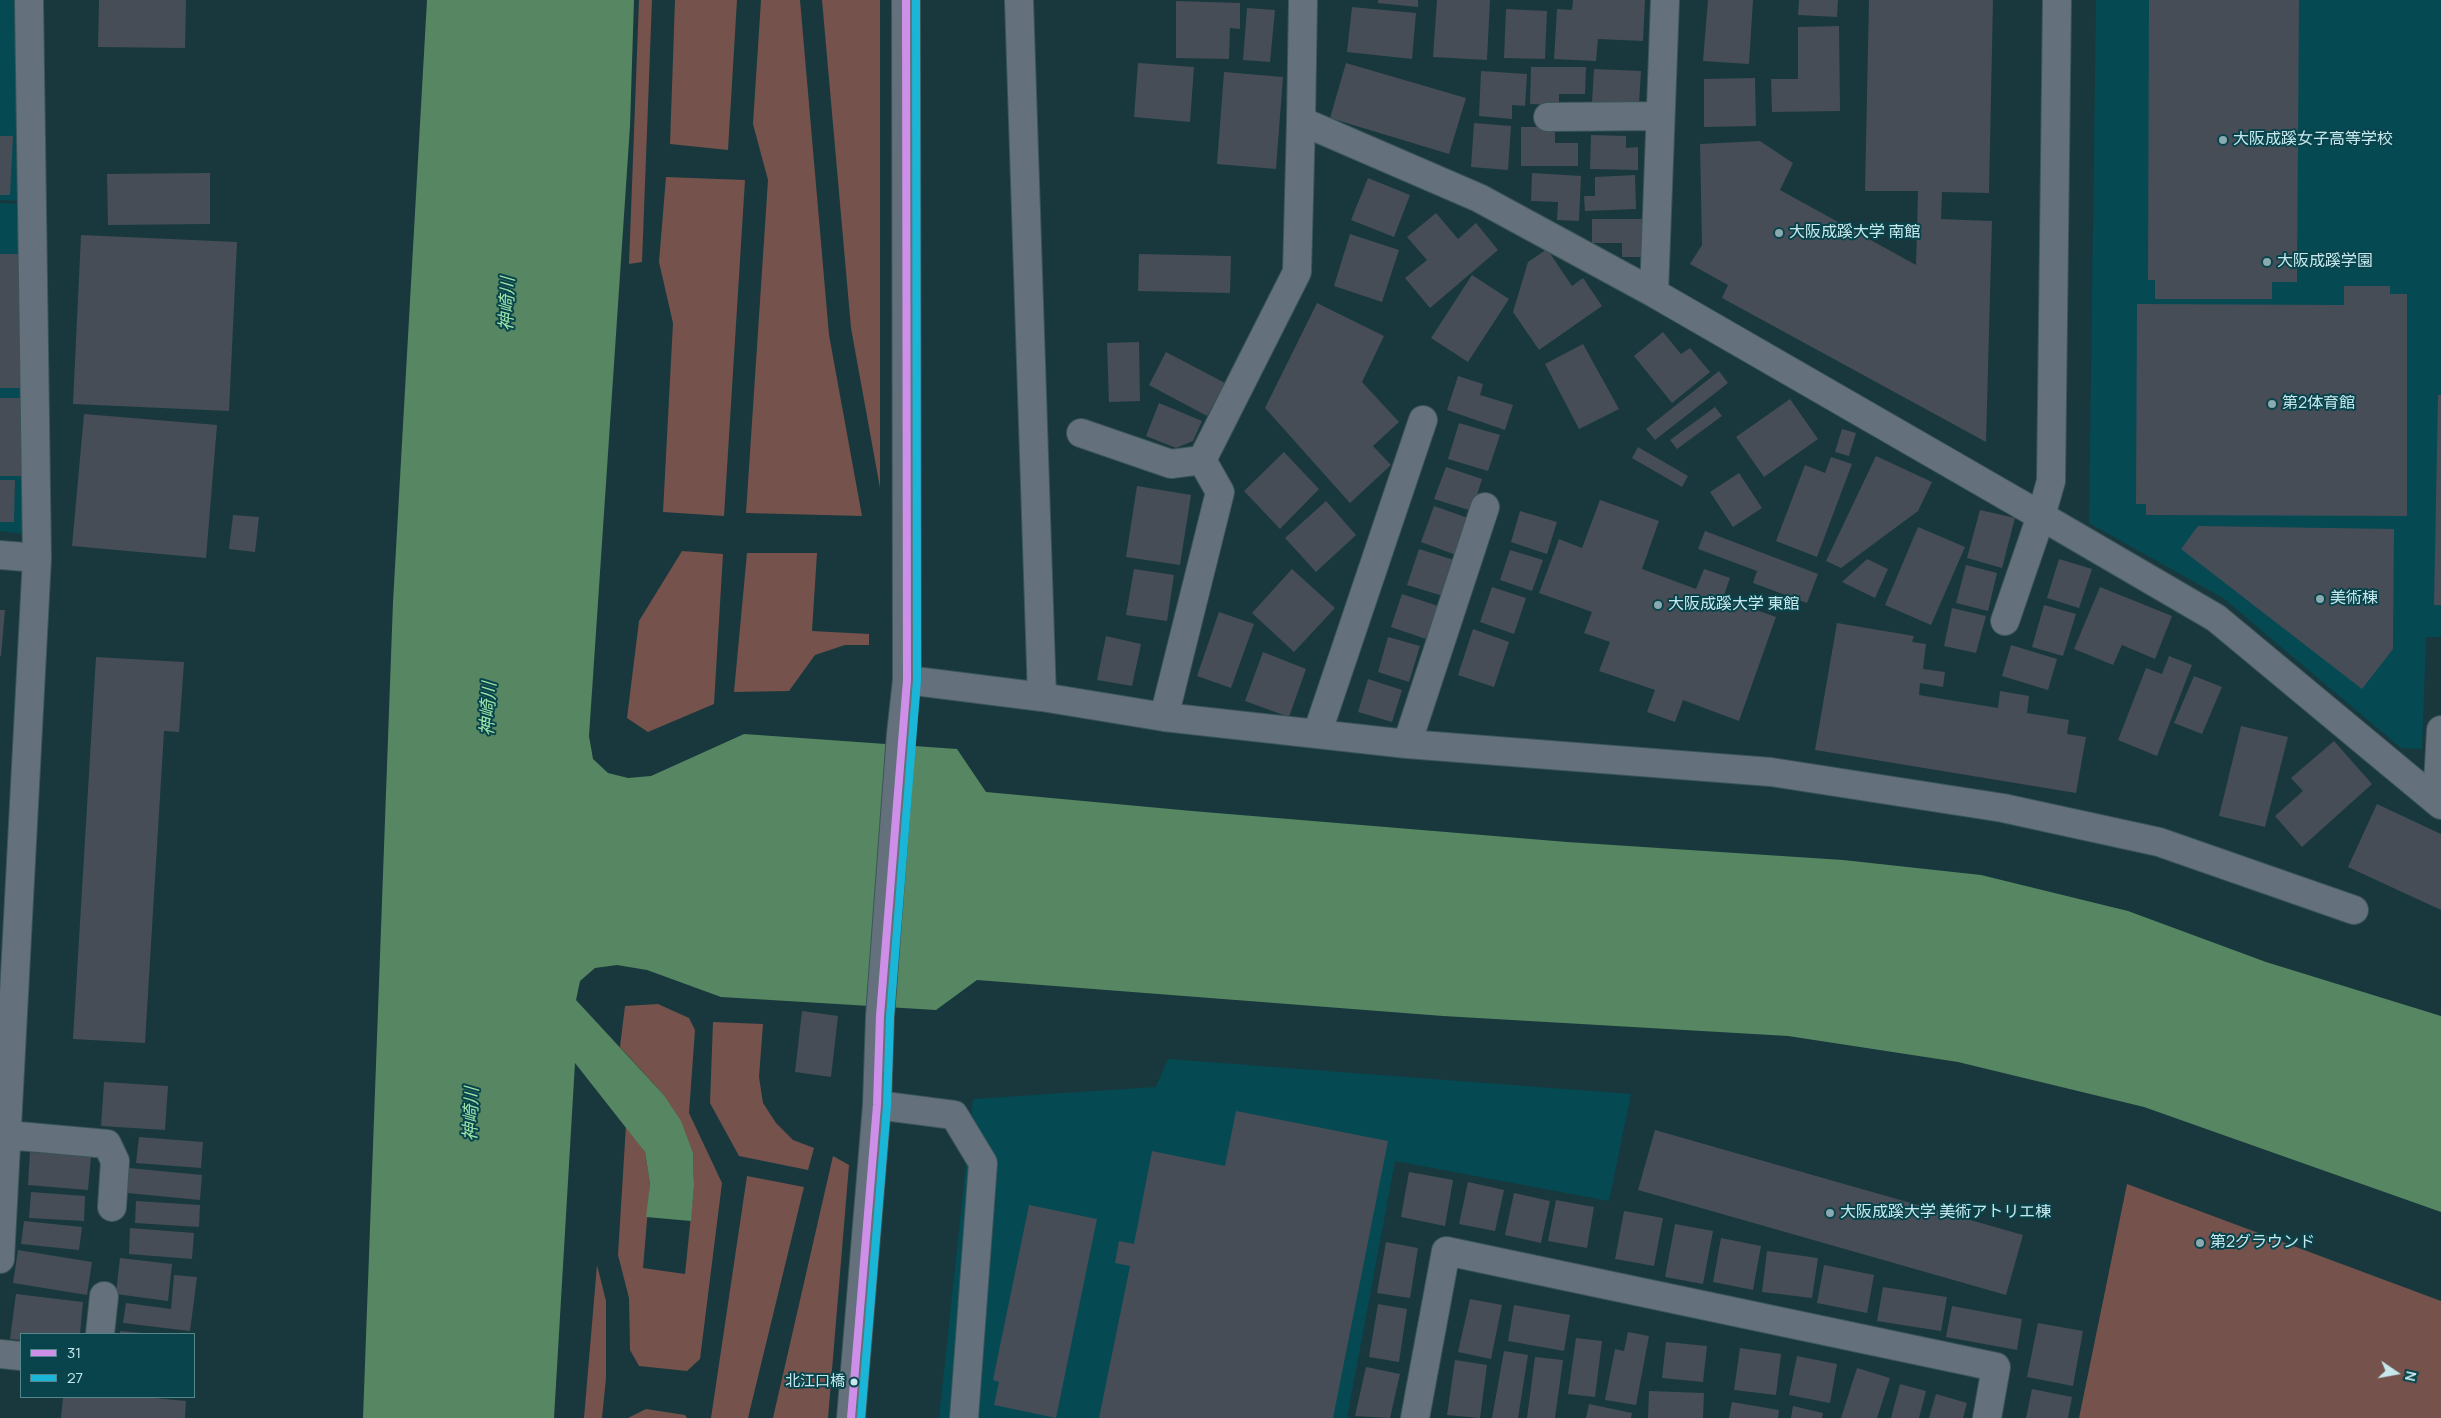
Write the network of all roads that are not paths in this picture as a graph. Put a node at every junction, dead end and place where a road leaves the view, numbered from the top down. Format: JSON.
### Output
{"nodes":[{"id":1,"x":29,"y":0,"type":"edge"},
{"id":2,"x":906,"y":0,"type":"edge"},
{"id":3,"x":1019,"y":0,"type":"edge"},
{"id":4,"x":1303,"y":0,"type":"edge"},
{"id":5,"x":1665,"y":0,"type":"edge"},
{"id":6,"x":2057,"y":0,"type":"edge"},
{"id":7,"x":1660,"y":116,"type":"junction"},
{"id":8,"x":1548,"y":117,"type":"dead end"},
{"id":9,"x":1301,"y":122,"type":"junction"},
{"id":10,"x":1654,"y":294,"type":"junction"},
{"id":11,"x":1423,"y":420,"type":"dead end"},
{"id":12,"x":1081,"y":433,"type":"dead end"},
{"id":13,"x":1202,"y":460,"type":"junction"},
{"id":14,"x":1485,"y":507,"type":"dead end"},
{"id":15,"x":2041,"y":516,"type":"junction"},
{"id":16,"x":0,"y":554,"type":"edge"},
{"id":17,"x":37,"y":558,"type":"junction"},
{"id":18,"x":2005,"y":621,"type":"dead end"},
{"id":19,"x":907,"y":680,"type":"junction"},
{"id":20,"x":1042,"y":697,"type":"junction"},
{"id":21,"x":1164,"y":717,"type":"junction"},
{"id":22,"x":2441,"y":730,"type":"edge"},
{"id":23,"x":1317,"y":734,"type":"junction"},
{"id":24,"x":1407,"y":744,"type":"junction"},
{"id":25,"x":2439,"y":803,"type":"edge"},
{"id":26,"x":2354,"y":910,"type":"dead end"},
{"id":27,"x":878,"y":1105,"type":"junction"},
{"id":28,"x":7,"y":1135,"type":"junction"},
{"id":29,"x":112,"y":1207,"type":"dead end"},
{"id":30,"x":0,"y":1259,"type":"edge"},
{"id":31,"x":104,"y":1296,"type":"dead end"},
{"id":32,"x":100,"y":1333,"type":"edge"},
{"id":33,"x":0,"y":1354,"type":"edge"},
{"id":34,"x":20,"y":1356,"type":"edge"},
{"id":35,"x":851,"y":1418,"type":"edge"},
{"id":36,"x":964,"y":1418,"type":"edge"},
{"id":37,"x":1415,"y":1418,"type":"edge"},
{"id":38,"x":1986,"y":1418,"type":"edge"}],
"edges":[{"from":1,"to":17,"type":"street"},
{"from":2,"to":19,"type":"street"},
{"from":3,"to":20,"type":"street"},
{"from":4,"to":9,"type":"street"},
{"from":5,"to":7,"type":"street"},
{"from":6,"to":15,"type":"street"},
{"from":7,"to":8,"type":"street"},
{"from":7,"to":10,"type":"street"},
{"from":9,"to":10,"type":"street"},
{"from":9,"to":13,"type":"street"},
{"from":10,"to":15,"type":"street"},
{"from":11,"to":23,"type":"street"},
{"from":12,"to":13,"type":"street"},
{"from":13,"to":21,"type":"street"},
{"from":14,"to":24,"type":"street"},
{"from":15,"to":18,"type":"street"},
{"from":15,"to":25,"type":"street"},
{"from":16,"to":17,"type":"street"},
{"from":17,"to":28,"type":"street"},
{"from":19,"to":20,"type":"street"},
{"from":19,"to":27,"type":"street"},
{"from":20,"to":21,"type":"street"},
{"from":21,"to":23,"type":"street"},
{"from":22,"to":25,"type":"street"},
{"from":23,"to":24,"type":"street"},
{"from":24,"to":26,"type":"street"},
{"from":27,"to":35,"type":"street"},
{"from":27,"to":36,"type":"street"},
{"from":28,"to":29,"type":"street"},
{"from":28,"to":30,"type":"street"},
{"from":31,"to":32,"type":"street"},
{"from":33,"to":34,"type":"street"},
{"from":37,"to":38,"type":"street"}]}
